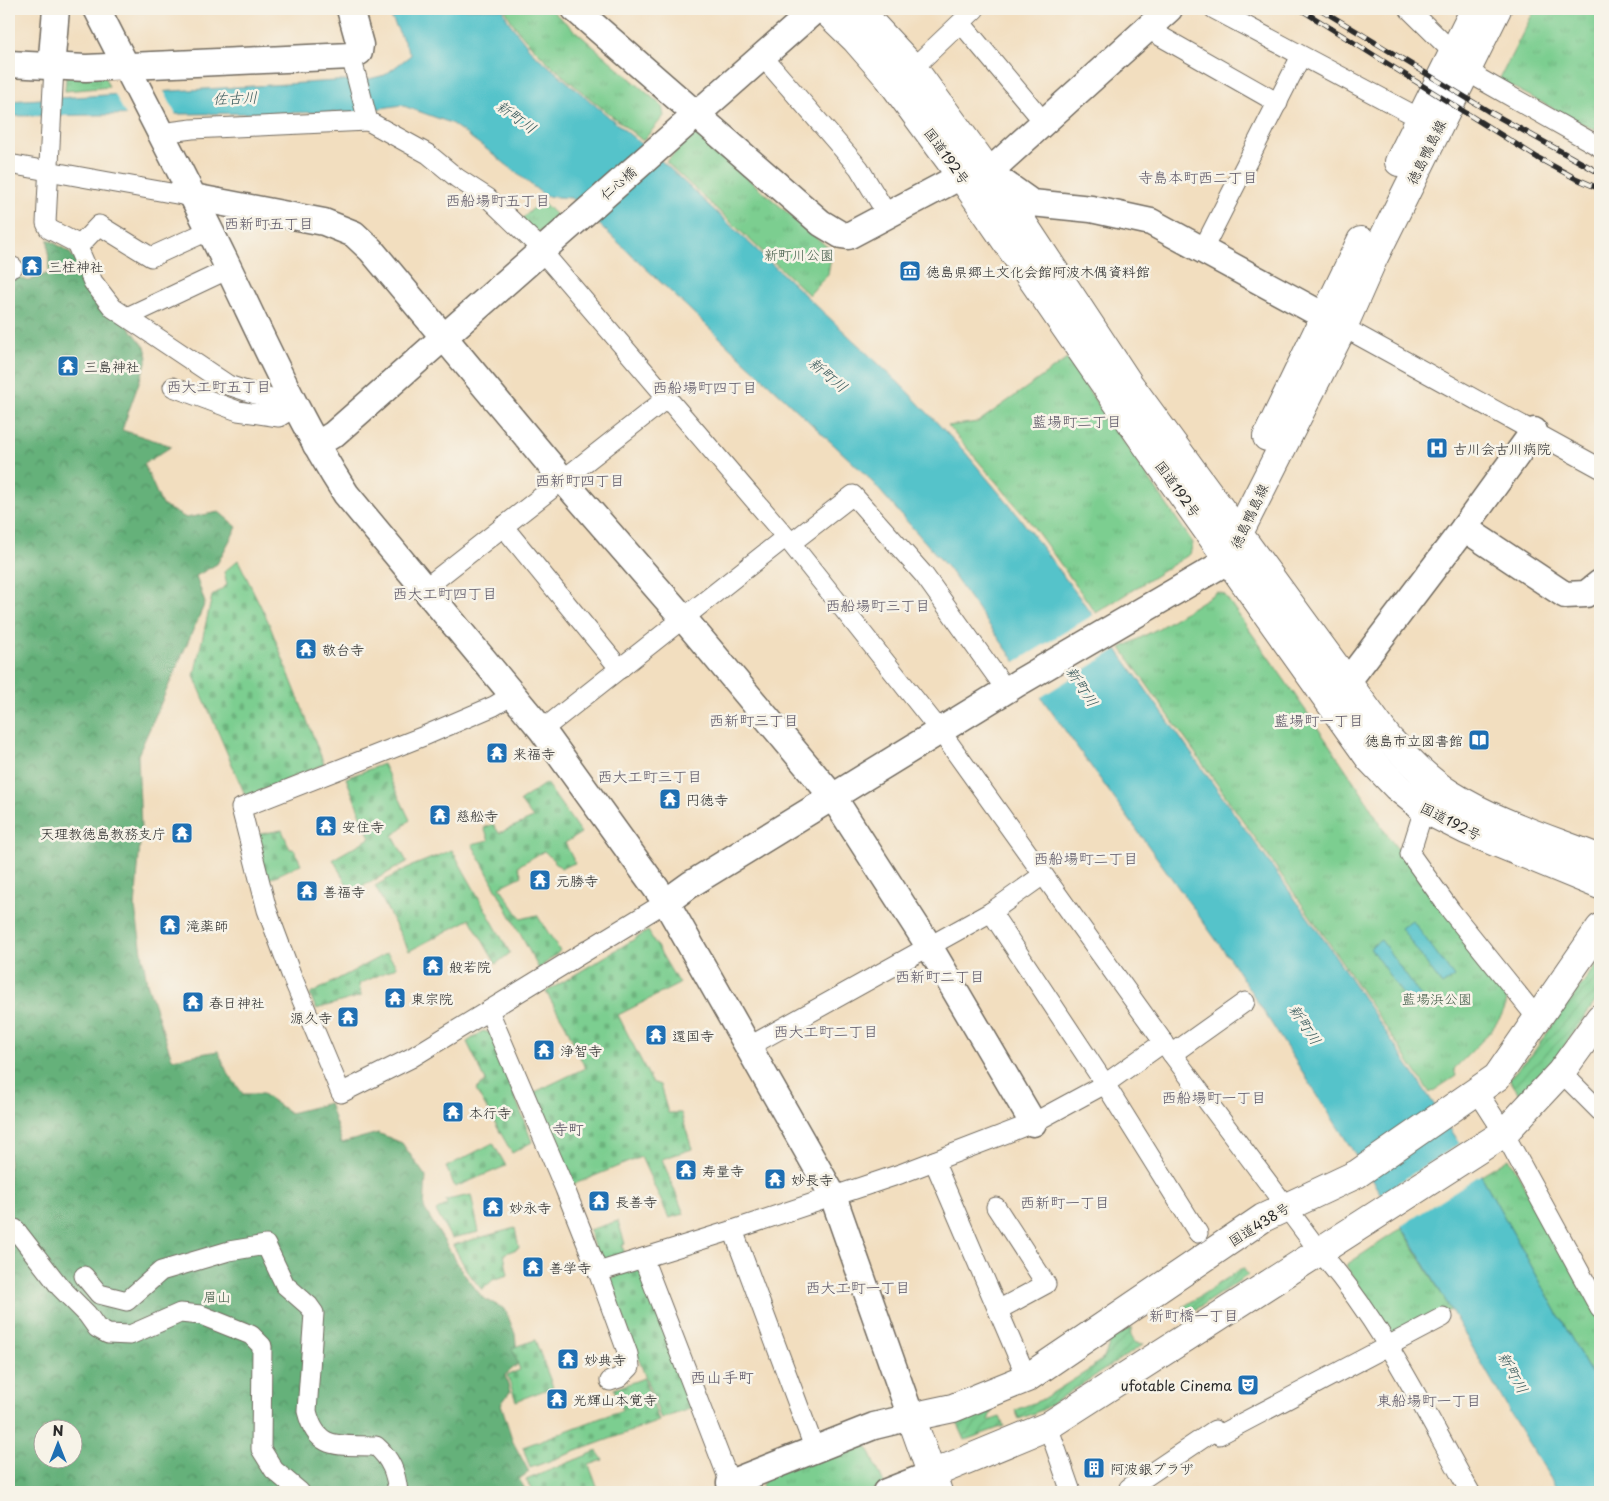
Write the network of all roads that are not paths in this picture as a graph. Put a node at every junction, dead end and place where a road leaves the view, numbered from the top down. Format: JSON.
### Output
{"nodes":[{"id":1,"x":56,"y":9,"type":"edge"},
{"id":2,"x":97,"y":9,"type":"edge"},
{"id":3,"x":350,"y":9,"type":"edge"},
{"id":4,"x":574,"y":9,"type":"edge"},
{"id":5,"x":816,"y":9,"type":"edge"},
{"id":6,"x":824,"y":9,"type":"edge"},
{"id":7,"x":858,"y":9,"type":"edge"},
{"id":8,"x":975,"y":9,"type":"edge"},
{"id":9,"x":1168,"y":9,"type":"edge"},
{"id":10,"x":1214,"y":9,"type":"edge"},
{"id":11,"x":1408,"y":9,"type":"edge"},
{"id":12,"x":1475,"y":9,"type":"edge"},
{"id":13,"x":1497,"y":9,"type":"edge"},
{"id":14,"x":960,"y":23,"type":"junction"},
{"id":15,"x":1146,"y":28,"type":"junction"},
{"id":16,"x":763,"y":56,"type":"junction"},
{"id":17,"x":1301,"y":56,"type":"junction"},
{"id":18,"x":1460,"y":59,"type":"junction"},
{"id":19,"x":9,"y":64,"type":"edge"},
{"id":20,"x":354,"y":66,"type":"junction"},
{"id":21,"x":54,"y":67,"type":"junction"},
{"id":22,"x":913,"y":68,"type":"junction"},
{"id":23,"x":132,"y":78,"type":"junction"},
{"id":24,"x":1278,"y":103,"type":"junction"},
{"id":25,"x":696,"y":114,"type":"junction"},
{"id":26,"x":367,"y":118,"type":"junction"},
{"id":27,"x":1421,"y":119,"type":"junction"},
{"id":28,"x":1044,"y":121,"type":"junction"},
{"id":29,"x":158,"y":128,"type":"junction"},
{"id":30,"x":1600,"y":147,"type":"edge"},
{"id":31,"x":9,"y":164,"type":"edge"},
{"id":32,"x":48,"y":172,"type":"junction"},
{"id":33,"x":989,"y":172,"type":"junction"},
{"id":34,"x":961,"y":176,"type":"junction"},
{"id":35,"x":193,"y":197,"type":"junction"},
{"id":36,"x":888,"y":216,"type":"junction"},
{"id":37,"x":210,"y":230,"type":"junction"},
{"id":38,"x":78,"y":246,"type":"junction"},
{"id":39,"x":1202,"y":249,"type":"junction"},
{"id":40,"x":542,"y":250,"type":"junction"},
{"id":41,"x":229,"y":269,"type":"junction"},
{"id":42,"x":127,"y":317,"type":"junction"},
{"id":43,"x":1334,"y":322,"type":"junction"},
{"id":44,"x":445,"y":336,"type":"junction"},
{"id":45,"x":173,"y":387,"type":"dead end"},
{"id":46,"x":667,"y":398,"type":"junction"},
{"id":47,"x":295,"y":406,"type":"junction"},
{"id":48,"x":1534,"y":431,"type":"junction"},
{"id":49,"x":316,"y":445,"type":"junction"},
{"id":50,"x":1600,"y":468,"type":"edge"},
{"id":51,"x":563,"y":480,"type":"junction"},
{"id":52,"x":503,"y":526,"type":"junction"},
{"id":53,"x":1233,"y":526,"type":"junction"},
{"id":54,"x":1464,"y":528,"type":"junction"},
{"id":55,"x":788,"y":540,"type":"junction"},
{"id":56,"x":1229,"y":560,"type":"junction"},
{"id":57,"x":1600,"y":582,"type":"edge"},
{"id":58,"x":424,"y":589,"type":"junction"},
{"id":59,"x":684,"y":619,"type":"junction"},
{"id":60,"x":620,"y":669,"type":"junction"},
{"id":61,"x":1348,"y":681,"type":"junction"},
{"id":62,"x":1012,"y":687,"type":"junction"},
{"id":63,"x":512,"y":695,"type":"junction"},
{"id":64,"x":542,"y":730,"type":"junction"},
{"id":65,"x":941,"y":732,"type":"junction"},
{"id":66,"x":833,"y":797,"type":"junction"},
{"id":67,"x":1424,"y":809,"type":"junction"},
{"id":68,"x":1600,"y":859,"type":"edge"},
{"id":69,"x":1044,"y":875,"type":"junction"},
{"id":70,"x":1600,"y":885,"type":"edge"},
{"id":71,"x":666,"y":902,"type":"junction"},
{"id":72,"x":991,"y":912,"type":"junction"},
{"id":73,"x":1600,"y":928,"type":"edge"},
{"id":74,"x":929,"y":946,"type":"junction"},
{"id":75,"x":1245,"y":1002,"type":"dead end"},
{"id":76,"x":489,"y":1011,"type":"junction"},
{"id":77,"x":1537,"y":1018,"type":"junction"},
{"id":78,"x":1600,"y":1018,"type":"edge"},
{"id":79,"x":748,"y":1047,"type":"junction"},
{"id":80,"x":1168,"y":1048,"type":"junction"},
{"id":81,"x":1561,"y":1072,"type":"junction"},
{"id":82,"x":1105,"y":1084,"type":"junction"},
{"id":83,"x":1469,"y":1097,"type":"junction"},
{"id":84,"x":1600,"y":1110,"type":"edge"},
{"id":85,"x":1033,"y":1124,"type":"junction"},
{"id":86,"x":1494,"y":1140,"type":"junction"},
{"id":87,"x":934,"y":1161,"type":"junction"},
{"id":88,"x":833,"y":1196,"type":"junction"},
{"id":89,"x":1286,"y":1206,"type":"junction"},
{"id":90,"x":996,"y":1207,"type":"dead end"},
{"id":91,"x":15,"y":1229,"type":"dead end"},
{"id":92,"x":733,"y":1230,"type":"junction"},
{"id":93,"x":1198,"y":1233,"type":"dead end"},
{"id":94,"x":1319,"y":1251,"type":"junction"},
{"id":95,"x":643,"y":1258,"type":"junction"},
{"id":96,"x":598,"y":1272,"type":"junction"},
{"id":97,"x":84,"y":1276,"type":"dead end"},
{"id":98,"x":1600,"y":1309,"type":"edge"},
{"id":99,"x":998,"y":1310,"type":"junction"},
{"id":100,"x":1443,"y":1317,"type":"dead end"},
{"id":101,"x":1388,"y":1346,"type":"junction"},
{"id":102,"x":1027,"y":1378,"type":"junction"},
{"id":103,"x":610,"y":1381,"type":"dead end"},
{"id":104,"x":911,"y":1417,"type":"junction"},
{"id":105,"x":1048,"y":1426,"type":"junction"},
{"id":106,"x":815,"y":1450,"type":"junction"},
{"id":107,"x":935,"y":1483,"type":"edge"},
{"id":108,"x":732,"y":1488,"type":"edge"},
{"id":109,"x":300,"y":1492,"type":"edge"},
{"id":110,"x":398,"y":1492,"type":"edge"},
{"id":111,"x":886,"y":1492,"type":"edge"},
{"id":112,"x":1071,"y":1492,"type":"edge"},
{"id":113,"x":1130,"y":1492,"type":"edge"},
{"id":114,"x":1470,"y":1492,"type":"edge"}],
"edges":[{"from":1,"to":21,"type":"street"},
{"from":2,"to":23,"type":"street"},
{"from":3,"to":20,"type":"street"},
{"from":4,"to":25,"type":"street"},
{"from":5,"to":16,"type":"street","name":"仁心橋"},
{"from":6,"to":34,"type":"main road","name":"国道192号"},
{"from":7,"to":22,"type":"main road","name":"国道192号"},
{"from":8,"to":14,"type":"street"},
{"from":9,"to":15,"type":"street"},
{"from":10,"to":17,"type":"street"},
{"from":11,"to":18,"type":"street"},
{"from":12,"to":18,"type":"main road","name":"徳島鴨島線"},
{"from":13,"to":18,"type":"main road","name":"徳島鴨島線"},
{"from":14,"to":22,"type":"street"},
{"from":14,"to":28,"type":"street"},
{"from":15,"to":24,"type":"street"},
{"from":15,"to":28,"type":"street"},
{"from":16,"to":25,"type":"street","name":"仁心橋"},
{"from":16,"to":36,"type":"street"},
{"from":17,"to":24,"type":"street"},
{"from":17,"to":27,"type":"street"},
{"from":18,"to":27,"type":"main road","name":"徳島鴨島線"},
{"from":18,"to":30,"type":"street"},
{"from":18,"to":43,"type":"main road","name":"徳島鴨島線"},
{"from":19,"to":21,"type":"street"},
{"from":20,"to":23,"type":"street"},
{"from":20,"to":26,"type":"street"},
{"from":21,"to":23,"type":"street"},
{"from":21,"to":32,"type":"street"},
{"from":22,"to":33,"type":"main road","name":"国道192号"},
{"from":23,"to":29,"type":"street"},
{"from":24,"to":39,"type":"street"},
{"from":25,"to":36,"type":"street"},
{"from":25,"to":40,"type":"street","name":"仁心橋"},
{"from":26,"to":29,"type":"street"},
{"from":26,"to":40,"type":"street"},
{"from":27,"to":43,"type":"main road","name":"徳島鴨島線"},
{"from":28,"to":33,"type":"street"},
{"from":29,"to":35,"type":"street"},
{"from":31,"to":32,"type":"street"},
{"from":32,"to":35,"type":"street"},
{"from":32,"to":38,"type":"street"},
{"from":33,"to":34,"type":"street"},
{"from":33,"to":39,"type":"street"},
{"from":33,"to":53,"type":"main road","name":"国道192号"},
{"from":34,"to":36,"type":"street"},
{"from":34,"to":56,"type":"main road","name":"国道192号"},
{"from":35,"to":37,"type":"street"},
{"from":35,"to":44,"type":"street"},
{"from":37,"to":38,"type":"street"},
{"from":37,"to":41,"type":"street"},
{"from":38,"to":42,"type":"street"},
{"from":39,"to":43,"type":"street"},
{"from":40,"to":44,"type":"street","name":"仁心橋"},
{"from":40,"to":46,"type":"street"},
{"from":41,"to":42,"type":"street"},
{"from":41,"to":47,"type":"street"},
{"from":42,"to":47,"type":"street"},
{"from":43,"to":48,"type":"street"},
{"from":43,"to":53,"type":"main road","name":"徳島鴨島線"},
{"from":44,"to":49,"type":"street","name":"仁心橋"},
{"from":44,"to":51,"type":"street"},
{"from":45,"to":47,"type":"street"},
{"from":46,"to":51,"type":"street"},
{"from":46,"to":55,"type":"street"},
{"from":47,"to":49,"type":"street"},
{"from":48,"to":50,"type":"street"},
{"from":48,"to":54,"type":"street"},
{"from":49,"to":58,"type":"street"},
{"from":51,"to":52,"type":"street"},
{"from":51,"to":59,"type":"street"},
{"from":52,"to":58,"type":"street"},
{"from":52,"to":60,"type":"street"},
{"from":53,"to":56,"type":"main road","name":"徳島鴨島線"},
{"from":53,"to":61,"type":"main road","name":"国道192号"},
{"from":54,"to":57,"type":"street"},
{"from":54,"to":61,"type":"street"},
{"from":55,"to":59,"type":"street"},
{"from":55,"to":62,"type":"street"},
{"from":55,"to":65,"type":"street"},
{"from":56,"to":62,"type":"street"},
{"from":56,"to":67,"type":"main road","name":"国道192号"},
{"from":58,"to":63,"type":"street"},
{"from":59,"to":60,"type":"street"},
{"from":59,"to":66,"type":"street"},
{"from":60,"to":64,"type":"street"},
{"from":61,"to":68,"type":"main road","name":"国道192号"},
{"from":62,"to":65,"type":"street"},
{"from":63,"to":64,"type":"street"},
{"from":63,"to":76,"type":"street"},
{"from":64,"to":71,"type":"street"},
{"from":65,"to":66,"type":"street"},
{"from":65,"to":69,"type":"street"},
{"from":66,"to":71,"type":"street"},
{"from":66,"to":74,"type":"street"},
{"from":67,"to":70,"type":"main road","name":"国道192号"},
{"from":67,"to":77,"type":"street"},
{"from":69,"to":72,"type":"street"},
{"from":69,"to":80,"type":"street"},
{"from":71,"to":76,"type":"street"},
{"from":71,"to":79,"type":"street"},
{"from":72,"to":74,"type":"street"},
{"from":72,"to":82,"type":"street"},
{"from":73,"to":77,"type":"main road","name":"国道438号"},
{"from":74,"to":79,"type":"street"},
{"from":74,"to":85,"type":"street"},
{"from":75,"to":80,"type":"street"},
{"from":76,"to":96,"type":"street"},
{"from":77,"to":83,"type":"main road","name":"国道438号"},
{"from":78,"to":81,"type":"main road"},
{"from":79,"to":88,"type":"street"},
{"from":80,"to":82,"type":"street"},
{"from":80,"to":89,"type":"street"},
{"from":81,"to":84,"type":"street"},
{"from":81,"to":86,"type":"main road"},
{"from":82,"to":85,"type":"street"},
{"from":82,"to":93,"type":"street"},
{"from":83,"to":86,"type":"street"},
{"from":83,"to":89,"type":"main road","name":"国道438号"},
{"from":85,"to":87,"type":"street"},
{"from":86,"to":94,"type":"main road"},
{"from":86,"to":98,"type":"street"},
{"from":87,"to":88,"type":"street"},
{"from":87,"to":99,"type":"street"},
{"from":88,"to":92,"type":"street"},
{"from":88,"to":104,"type":"street"},
{"from":89,"to":94,"type":"street"},
{"from":89,"to":102,"type":"main road","name":"国道438号"},
{"from":90,"to":99,"type":"street"},
{"from":91,"to":109,"type":"street"},
{"from":92,"to":95,"type":"street"},
{"from":92,"to":106,"type":"street"},
{"from":94,"to":101,"type":"street"},
{"from":94,"to":105,"type":"main road"},
{"from":95,"to":96,"type":"street"},
{"from":95,"to":108,"type":"street"},
{"from":96,"to":103,"type":"street"},
{"from":97,"to":110,"type":"street"},
{"from":99,"to":102,"type":"street"},
{"from":100,"to":101,"type":"street"},
{"from":101,"to":113,"type":"street"},
{"from":101,"to":114,"type":"street"},
{"from":102,"to":104,"type":"main road","name":"国道438号"},
{"from":104,"to":106,"type":"street"},
{"from":104,"to":107,"type":"main road"},
{"from":105,"to":107,"type":"main road"},
{"from":105,"to":112,"type":"street"},
{"from":106,"to":108,"type":"street"},
{"from":107,"to":111,"type":"street"}]}
